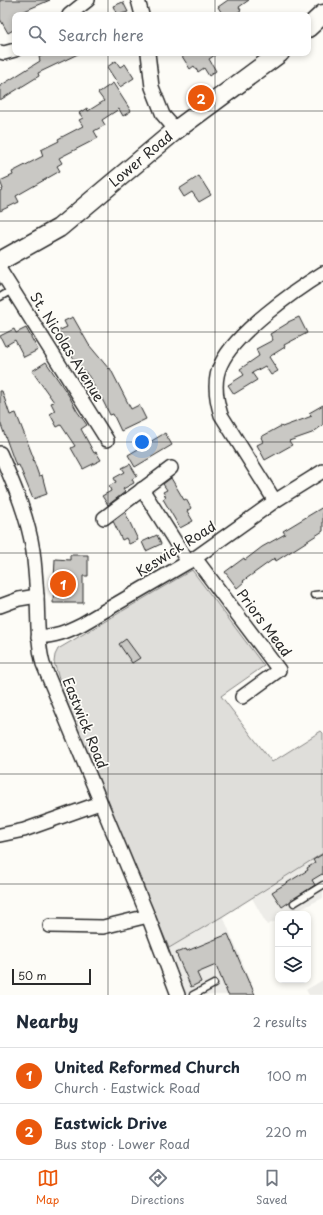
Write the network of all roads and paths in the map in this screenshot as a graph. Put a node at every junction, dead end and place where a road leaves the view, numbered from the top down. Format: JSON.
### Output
{"nodes":[{"id":1,"x":88,"y":0,"type":"edge"},
{"id":2,"x":138,"y":0,"type":"edge"},
{"id":3,"x":72,"y":12,"type":"edge"},
{"id":4,"x":141,"y":12,"type":"edge"},
{"id":5,"x":323,"y":14,"type":"edge"},
{"id":6,"x":311,"y":25,"type":"edge"},
{"id":7,"x":12,"y":51,"type":"edge"},
{"id":8,"x":0,"y":52,"type":"edge"},
{"id":9,"x":148,"y":56,"type":"edge"},
{"id":10,"x":276,"y":56,"type":"edge"},
{"id":11,"x":176,"y":130,"type":"junction"},
{"id":12,"x":0,"y":261,"type":"edge"},
{"id":13,"x":0,"y":270,"type":"edge"},
{"id":14,"x":323,"y":273,"type":"edge"},
{"id":15,"x":12,"y":290,"type":"junction"},
{"id":16,"x":0,"y":297,"type":"edge"},
{"id":17,"x":107,"y":440,"type":"dead end"},
{"id":18,"x":0,"y":453,"type":"edge"},
{"id":19,"x":171,"y":468,"type":"dead end"},
{"id":20,"x":322,"y":475,"type":"edge"},
{"id":21,"x":142,"y":489,"type":"junction"},
{"id":22,"x":275,"y":501,"type":"junction"},
{"id":23,"x":104,"y":518,"type":"dead end"},
{"id":24,"x":192,"y":560,"type":"junction"},
{"id":25,"x":323,"y":594,"type":"edge"},
{"id":26,"x":314,"y":595,"type":"dead end"},
{"id":27,"x":37,"y":596,"type":"junction"},
{"id":28,"x":0,"y":606,"type":"edge"},
{"id":29,"x":38,"y":637,"type":"junction"},
{"id":30,"x":242,"y":697,"type":"dead end"},
{"id":31,"x":100,"y":803,"type":"junction"},
{"id":32,"x":0,"y":835,"type":"edge"},
{"id":33,"x":323,"y":885,"type":"edge"},
{"id":34,"x":294,"y":903,"type":"dead end"},
{"id":35,"x":148,"y":916,"type":"junction"},
{"id":36,"x":50,"y":926,"type":"dead end"},
{"id":37,"x":214,"y":984,"type":"dead end"},
{"id":38,"x":178,"y":995,"type":"edge"},
{"id":39,"x":193,"y":995,"type":"edge"}],
"edges":[{"from":1,"to":3,"type":"street"},
{"from":2,"to":4,"type":"street"},
{"from":5,"to":6,"type":"street"},
{"from":7,"to":8,"type":"street"},
{"from":9,"to":11,"type":"street"},
{"from":10,"to":11,"type":"street","name":"Lower Road"},
{"from":11,"to":12,"type":"street","name":"Lower Road"},
{"from":13,"to":15,"type":"street","name":"St. Nicolas Avenue"},
{"from":14,"to":22,"type":"street"},
{"from":15,"to":16,"type":"lane"},
{"from":15,"to":17,"type":"street","name":"St. Nicolas Avenue"},
{"from":18,"to":27,"type":"street","name":"Eastwick Road"},
{"from":19,"to":21,"type":"street"},
{"from":20,"to":22,"type":"street","name":"Keswick Road"},
{"from":21,"to":23,"type":"street"},
{"from":21,"to":24,"type":"street"},
{"from":22,"to":24,"type":"street","name":"Keswick Road"},
{"from":24,"to":29,"type":"street","name":"Keswick Road"},
{"from":24,"to":30,"type":"street","name":"Priors Mead"},
{"from":25,"to":26,"type":"lane"},
{"from":27,"to":28,"type":"street"},
{"from":27,"to":29,"type":"street","name":"Eastwick Road"},
{"from":29,"to":31,"type":"street","name":"Eastwick Road"},
{"from":31,"to":32,"type":"street"},
{"from":31,"to":35,"type":"street","name":"Eastwick Road"},
{"from":33,"to":34,"type":"lane"},
{"from":35,"to":36,"type":"street"},
{"from":35,"to":38,"type":"street","name":"Eastwick Road"},
{"from":37,"to":39,"type":"lane"}]}
